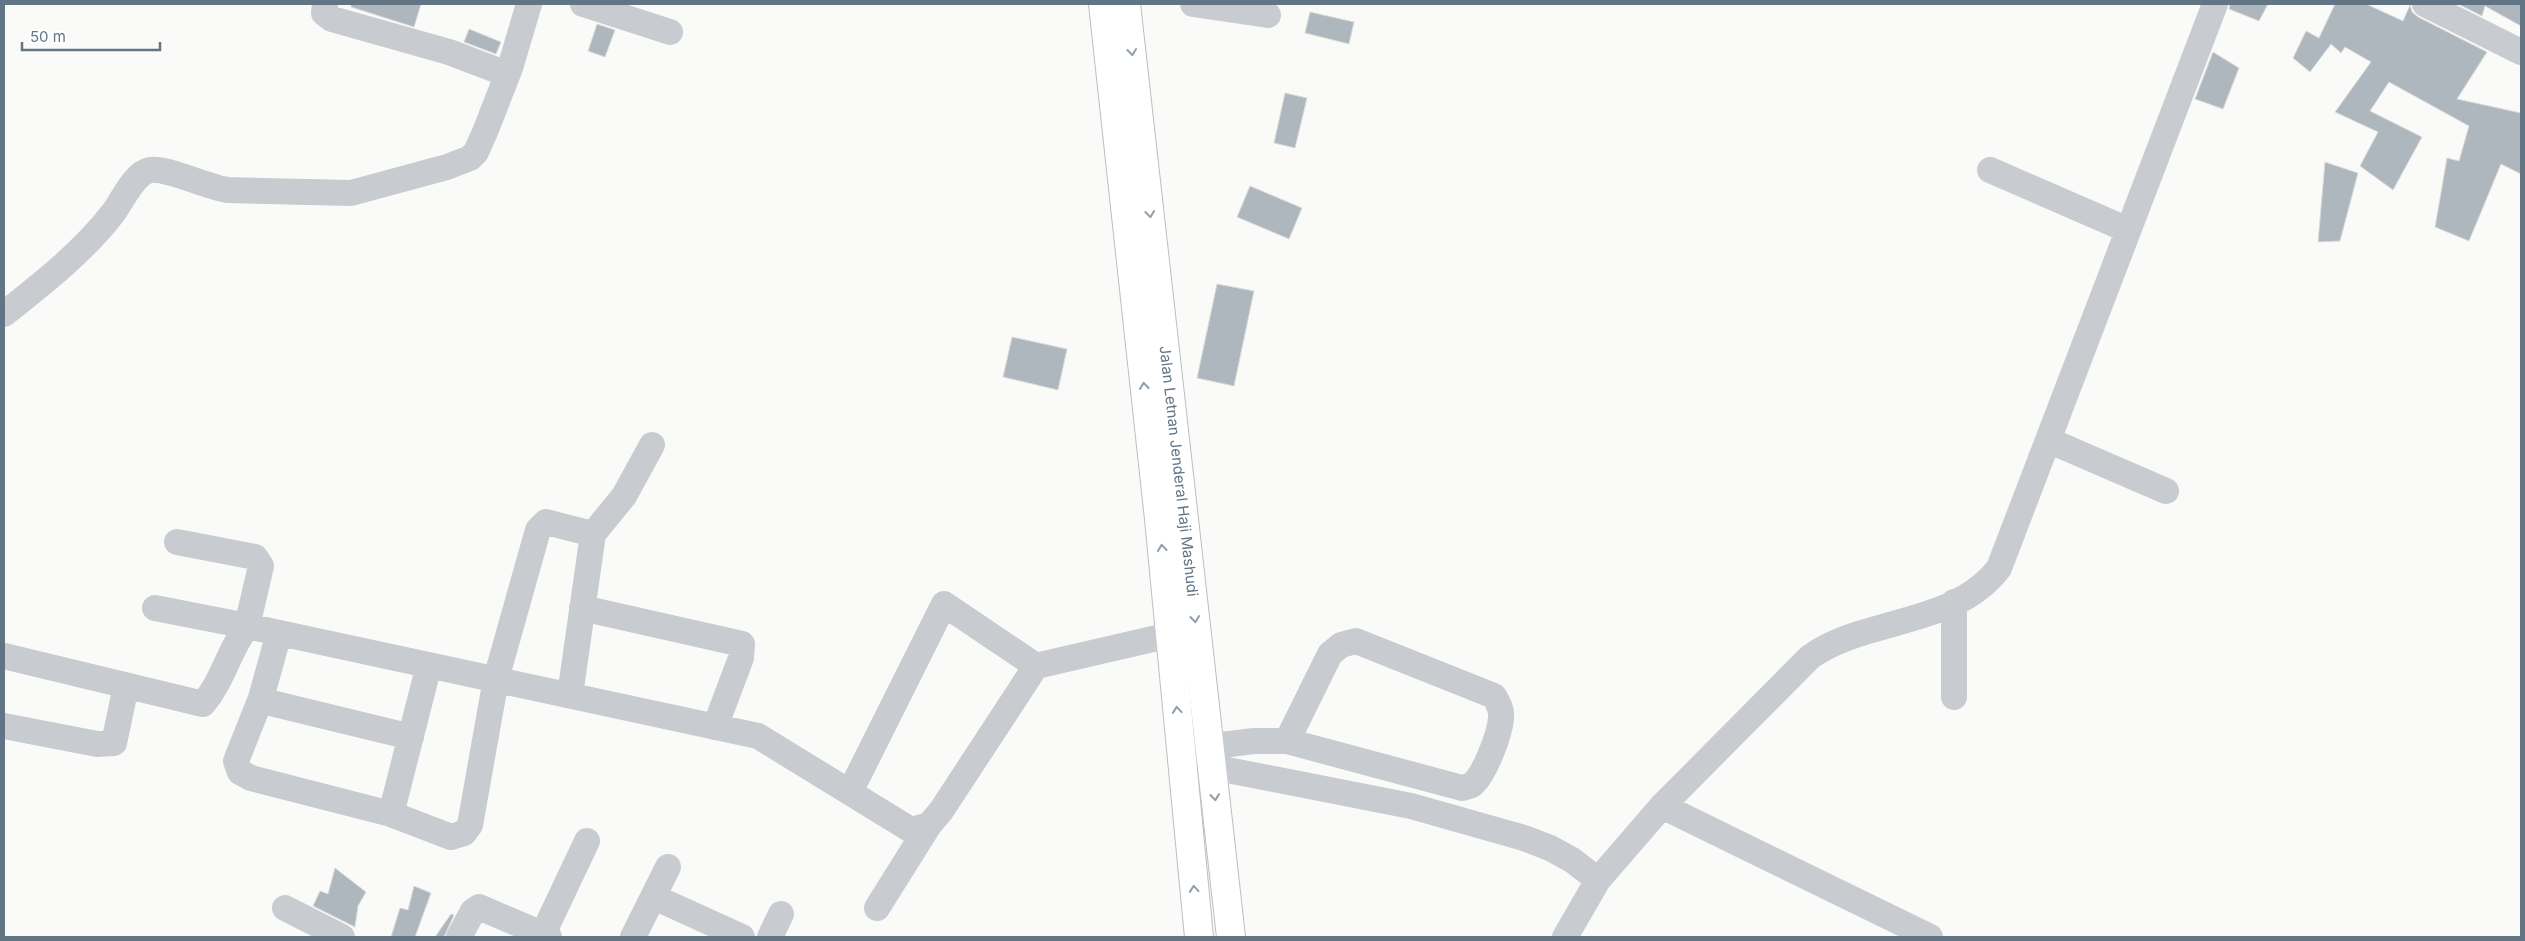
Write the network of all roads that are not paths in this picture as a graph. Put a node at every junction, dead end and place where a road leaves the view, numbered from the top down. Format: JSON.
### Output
{"nodes":[{"id":1,"x":325,"y":4,"type":"edge"},
{"id":2,"x":529,"y":4,"type":"edge"},
{"id":3,"x":583,"y":4,"type":"edge"},
{"id":4,"x":1103,"y":4,"type":"edge"},
{"id":5,"x":1126,"y":4,"type":"edge"},
{"id":6,"x":1193,"y":4,"type":"edge"},
{"id":7,"x":2214,"y":4,"type":"edge"},
{"id":8,"x":2425,"y":4,"type":"edge"},
{"id":9,"x":1268,"y":15,"type":"dead end"},
{"id":10,"x":670,"y":32,"type":"dead end"},
{"id":11,"x":2521,"y":52,"type":"edge"},
{"id":12,"x":507,"y":74,"type":"junction"},
{"id":13,"x":1990,"y":170,"type":"dead end"},
{"id":14,"x":2128,"y":230,"type":"junction"},
{"id":15,"x":4,"y":314,"type":"edge"},
{"id":16,"x":2048,"y":440,"type":"junction"},
{"id":17,"x":652,"y":445,"type":"dead end"},
{"id":18,"x":2166,"y":491,"type":"dead end"},
{"id":19,"x":593,"y":534,"type":"junction"},
{"id":20,"x":177,"y":542,"type":"dead end"},
{"id":21,"x":1954,"y":602,"type":"junction"},
{"id":22,"x":155,"y":608,"type":"dead end"},
{"id":23,"x":582,"y":608,"type":"junction"},
{"id":24,"x":247,"y":626,"type":"junction"},
{"id":25,"x":279,"y":633,"type":"junction"},
{"id":26,"x":1170,"y":635,"type":"junction"},
{"id":27,"x":4,"y":656,"type":"edge"},
{"id":28,"x":429,"y":665,"type":"junction"},
{"id":29,"x":1036,"y":666,"type":"junction"},
{"id":30,"x":496,"y":679,"type":"junction"},
{"id":31,"x":126,"y":686,"type":"junction"},
{"id":32,"x":570,"y":695,"type":"junction"},
{"id":33,"x":1954,"y":697,"type":"dead end"},
{"id":34,"x":261,"y":698,"type":"junction"},
{"id":35,"x":4,"y":726,"type":"edge"},
{"id":36,"x":715,"y":727,"type":"junction"},
{"id":37,"x":411,"y":737,"type":"junction"},
{"id":38,"x":1287,"y":740,"type":"junction"},
{"id":39,"x":1181,"y":750,"type":"junction"},
{"id":40,"x":1211,"y":758,"type":"junction"},
{"id":41,"x":850,"y":792,"type":"junction"},
{"id":42,"x":1662,"y":806,"type":"junction"},
{"id":43,"x":391,"y":814,"type":"junction"},
{"id":44,"x":929,"y":825,"type":"junction"},
{"id":45,"x":587,"y":841,"type":"dead end"},
{"id":46,"x":668,"y":867,"type":"dead end"},
{"id":47,"x":1598,"y":880,"type":"junction"},
{"id":48,"x":654,"y":897,"type":"junction"},
{"id":49,"x":285,"y":908,"type":"dead end"},
{"id":50,"x":877,"y":908,"type":"dead end"},
{"id":51,"x":781,"y":914,"type":"dead end"},
{"id":52,"x":546,"y":936,"type":"edge"},
{"id":53,"x":342,"y":937,"type":"edge"},
{"id":54,"x":458,"y":937,"type":"edge"},
{"id":55,"x":633,"y":937,"type":"edge"},
{"id":56,"x":742,"y":937,"type":"edge"},
{"id":57,"x":770,"y":937,"type":"edge"},
{"id":58,"x":1199,"y":937,"type":"edge"},
{"id":59,"x":1231,"y":937,"type":"edge"},
{"id":60,"x":1564,"y":937,"type":"edge"},
{"id":61,"x":1930,"y":937,"type":"edge"}],
"edges":[{"from":1,"to":12,"type":"street"},
{"from":2,"to":12,"type":"street"},
{"from":3,"to":10,"type":"street"},
{"from":26,"to":4,"type":"main road","name":"Jalan Letnan Jenderal Haji Mashudi","one_way":true},
{"from":5,"to":40,"type":"main road","name":"Jalan Letnan Jenderal Haji Mashudi","one_way":true},
{"from":6,"to":9,"type":"street"},
{"from":7,"to":14,"type":"street"},
{"from":8,"to":11,"type":"street"},
{"from":12,"to":15,"type":"street"},
{"from":13,"to":14,"type":"street"},
{"from":14,"to":16,"type":"street"},
{"from":16,"to":18,"type":"street"},
{"from":16,"to":21,"type":"street"},
{"from":17,"to":19,"type":"street"},
{"from":19,"to":23,"type":"street"},
{"from":19,"to":30,"type":"street"},
{"from":20,"to":24,"type":"street"},
{"from":21,"to":33,"type":"street"},
{"from":21,"to":42,"type":"street"},
{"from":22,"to":24,"type":"street"},
{"from":23,"to":32,"type":"street"},
{"from":23,"to":36,"type":"street"},
{"from":24,"to":25,"type":"street"},
{"from":24,"to":31,"type":"street"},
{"from":25,"to":28,"type":"street"},
{"from":25,"to":34,"type":"street"},
{"from":26,"to":29,"type":"street"},
{"from":39,"to":26,"type":"main road","name":"Jalan Letnan Jenderal Haji Mashudi","one_way":true},
{"from":27,"to":31,"type":"street"},
{"from":28,"to":30,"type":"street"},
{"from":28,"to":37,"type":"street"},
{"from":29,"to":41,"type":"street"},
{"from":29,"to":44,"type":"street"},
{"from":30,"to":32,"type":"street"},
{"from":30,"to":43,"type":"street"},
{"from":31,"to":35,"type":"street"},
{"from":32,"to":36,"type":"street"},
{"from":34,"to":37,"type":"street"},
{"from":34,"to":43,"type":"street"},
{"from":36,"to":41,"type":"street"},
{"from":37,"to":43,"type":"street"},
{"from":38,"to":38,"type":"street"},
{"from":38,"to":40,"type":"street"},
{"from":39,"to":40,"type":"street"},
{"from":58,"to":39,"type":"main road","name":"Jalan Letnan Jenderal Haji Mashudi","one_way":true},
{"from":40,"to":47,"type":"street"},
{"from":40,"to":59,"type":"main road","name":"Jalan Letnan Jenderal Haji Mashudi","one_way":true},
{"from":41,"to":44,"type":"street"},
{"from":42,"to":47,"type":"street"},
{"from":42,"to":61,"type":"street"},
{"from":44,"to":50,"type":"street"},
{"from":45,"to":52,"type":"street"},
{"from":46,"to":48,"type":"street"},
{"from":47,"to":60,"type":"street"},
{"from":48,"to":55,"type":"street"},
{"from":48,"to":56,"type":"street"},
{"from":49,"to":53,"type":"street"},
{"from":51,"to":57,"type":"street"},
{"from":52,"to":54,"type":"street"}]}
